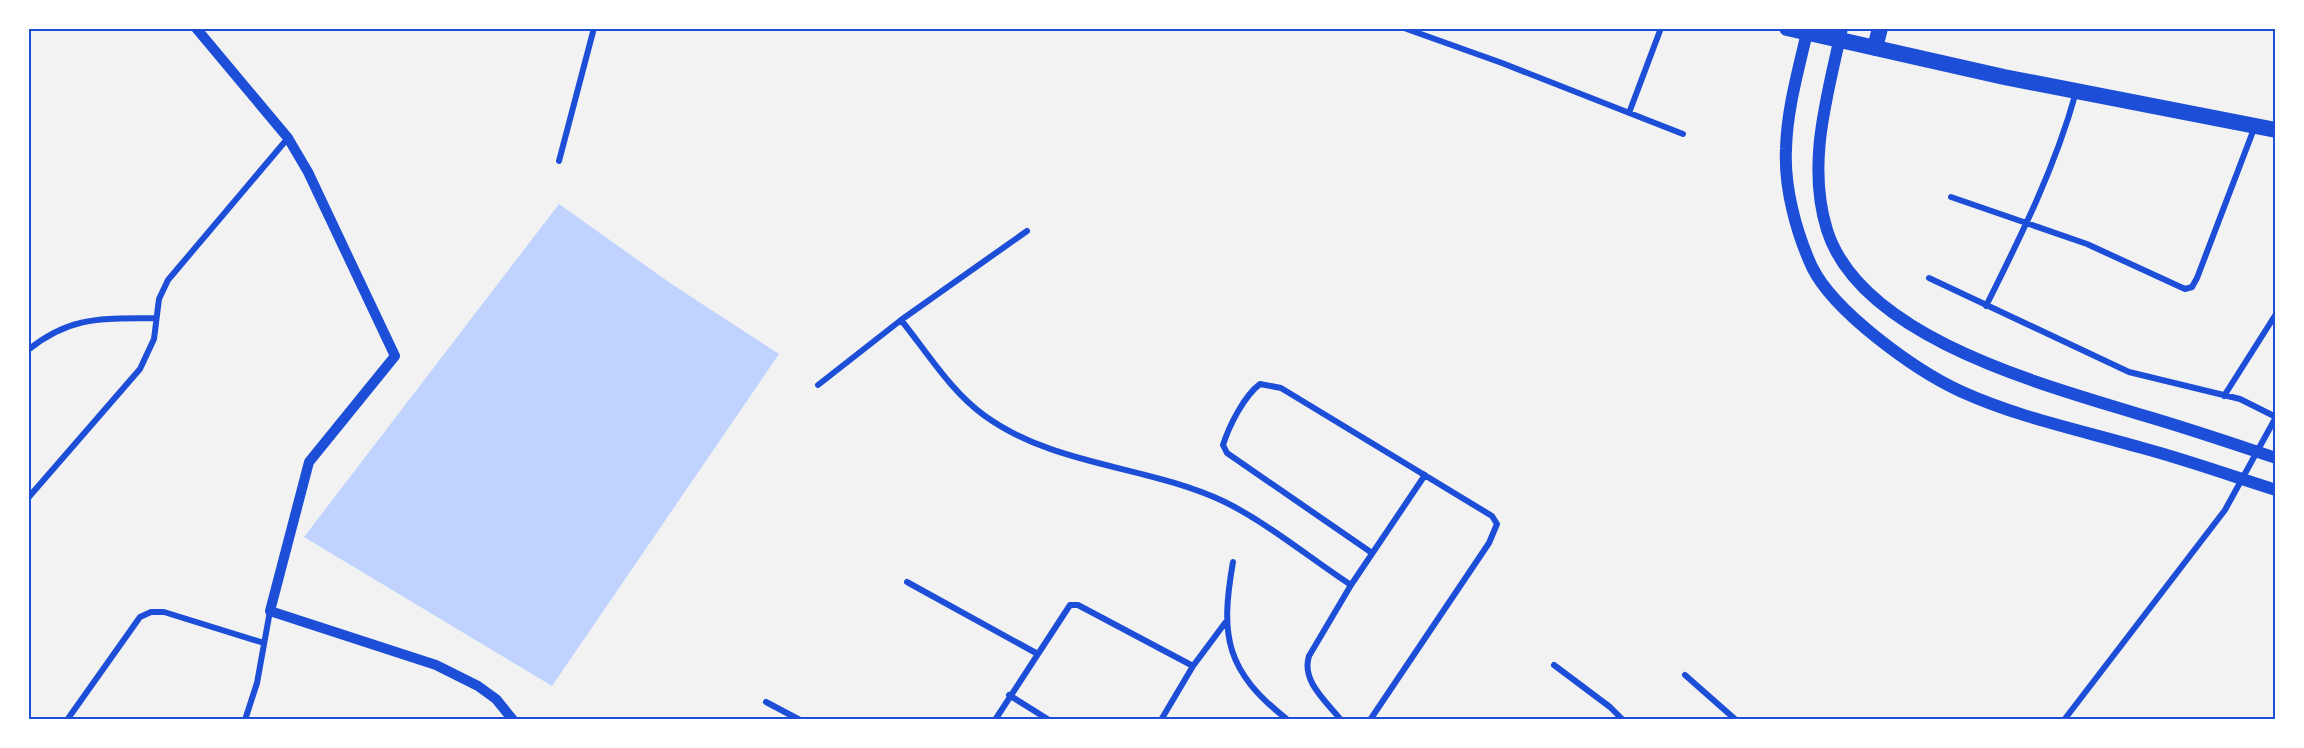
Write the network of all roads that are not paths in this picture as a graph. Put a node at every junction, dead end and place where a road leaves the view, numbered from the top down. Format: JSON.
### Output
{"nodes":[{"id":1,"x":196,"y":28,"type":"edge"},
{"id":2,"x":594,"y":28,"type":"edge"},
{"id":3,"x":1404,"y":28,"type":"edge"},
{"id":4,"x":1661,"y":28,"type":"edge"},
{"id":5,"x":1787,"y":28,"type":"edge"},
{"id":6,"x":1808,"y":28,"type":"edge"},
{"id":7,"x":1842,"y":28,"type":"edge"},
{"id":8,"x":1880,"y":28,"type":"edge"},
{"id":9,"x":1875,"y":48,"type":"junction"},
{"id":10,"x":2077,"y":91,"type":"junction"},
{"id":11,"x":1629,"y":113,"type":"junction"},
{"id":12,"x":2255,"y":126,"type":"junction"},
{"id":13,"x":2276,"y":130,"type":"edge"},
{"id":14,"x":1683,"y":135,"type":"dead end"},
{"id":15,"x":288,"y":138,"type":"junction"},
{"id":16,"x":559,"y":161,"type":"dead end"},
{"id":17,"x":1951,"y":197,"type":"dead end"},
{"id":18,"x":2028,"y":223,"type":"junction"},
{"id":19,"x":1027,"y":231,"type":"dead end"},
{"id":20,"x":1929,"y":278,"type":"dead end"},
{"id":21,"x":1986,"y":306,"type":"junction"},
{"id":22,"x":2276,"y":314,"type":"edge"},
{"id":23,"x":155,"y":318,"type":"junction"},
{"id":24,"x":901,"y":320,"type":"junction"},
{"id":25,"x":28,"y":351,"type":"edge"},
{"id":26,"x":818,"y":385,"type":"dead end"},
{"id":27,"x":2224,"y":396,"type":"junction"},
{"id":28,"x":2275,"y":416,"type":"edge"},
{"id":29,"x":2276,"y":458,"type":"edge"},
{"id":30,"x":1425,"y":475,"type":"junction"},
{"id":31,"x":2276,"y":490,"type":"edge"},
{"id":32,"x":28,"y":498,"type":"edge"},
{"id":33,"x":1372,"y":553,"type":"junction"},
{"id":34,"x":1233,"y":562,"type":"dead end"},
{"id":35,"x":907,"y":582,"type":"dead end"},
{"id":36,"x":1351,"y":585,"type":"junction"},
{"id":37,"x":270,"y":610,"type":"junction"},
{"id":38,"x":1225,"y":623,"type":"junction"},
{"id":39,"x":264,"y":643,"type":"junction"},
{"id":40,"x":1036,"y":653,"type":"junction"},
{"id":41,"x":1554,"y":665,"type":"dead end"},
{"id":42,"x":1193,"y":666,"type":"junction"},
{"id":43,"x":1685,"y":675,"type":"dead end"},
{"id":44,"x":1009,"y":695,"type":"junction"},
{"id":45,"x":766,"y":702,"type":"dead end"},
{"id":46,"x":67,"y":720,"type":"edge"},
{"id":47,"x":245,"y":720,"type":"edge"},
{"id":48,"x":513,"y":720,"type":"edge"},
{"id":49,"x":800,"y":720,"type":"edge"},
{"id":50,"x":995,"y":720,"type":"edge"},
{"id":51,"x":1049,"y":720,"type":"edge"},
{"id":52,"x":1161,"y":720,"type":"edge"},
{"id":53,"x":1288,"y":720,"type":"edge"},
{"id":54,"x":1341,"y":720,"type":"edge"},
{"id":55,"x":1370,"y":720,"type":"edge"},
{"id":56,"x":1623,"y":720,"type":"edge"},
{"id":57,"x":1736,"y":720,"type":"edge"},
{"id":58,"x":2064,"y":720,"type":"edge"}],
"edges":[{"from":1,"to":15,"type":"street"},
{"from":2,"to":16,"type":"street"},
{"from":3,"to":11,"type":"street"},
{"from":4,"to":11,"type":"street"},
{"from":5,"to":9,"type":"highway"},
{"from":6,"to":31,"type":"main road"},
{"from":7,"to":29,"type":"main road"},
{"from":8,"to":9,"type":"highway"},
{"from":9,"to":10,"type":"highway"},
{"from":10,"to":12,"type":"highway"},
{"from":10,"to":18,"type":"street"},
{"from":11,"to":14,"type":"street"},
{"from":12,"to":13,"type":"highway"},
{"from":12,"to":18,"type":"street"},
{"from":15,"to":23,"type":"street"},
{"from":15,"to":37,"type":"street"},
{"from":17,"to":18,"type":"street"},
{"from":18,"to":21,"type":"street"},
{"from":19,"to":24,"type":"street"},
{"from":20,"to":21,"type":"street"},
{"from":21,"to":27,"type":"street"},
{"from":22,"to":27,"type":"street"},
{"from":23,"to":25,"type":"street"},
{"from":23,"to":32,"type":"street"},
{"from":24,"to":26,"type":"street"},
{"from":24,"to":36,"type":"street"},
{"from":27,"to":28,"type":"street"},
{"from":28,"to":58,"type":"street"},
{"from":30,"to":33,"type":"street"},
{"from":30,"to":33,"type":"street"},
{"from":30,"to":55,"type":"street"},
{"from":33,"to":36,"type":"street"},
{"from":34,"to":38,"type":"street"},
{"from":35,"to":40,"type":"street"},
{"from":36,"to":54,"type":"street"},
{"from":37,"to":39,"type":"street"},
{"from":37,"to":48,"type":"street"},
{"from":38,"to":42,"type":"street"},
{"from":38,"to":53,"type":"street"},
{"from":39,"to":46,"type":"street"},
{"from":39,"to":47,"type":"street"},
{"from":40,"to":42,"type":"street"},
{"from":40,"to":44,"type":"street"},
{"from":41,"to":56,"type":"street"},
{"from":42,"to":52,"type":"street"},
{"from":43,"to":57,"type":"street"},
{"from":44,"to":50,"type":"street"},
{"from":44,"to":51,"type":"street"},
{"from":45,"to":49,"type":"street"}]}
